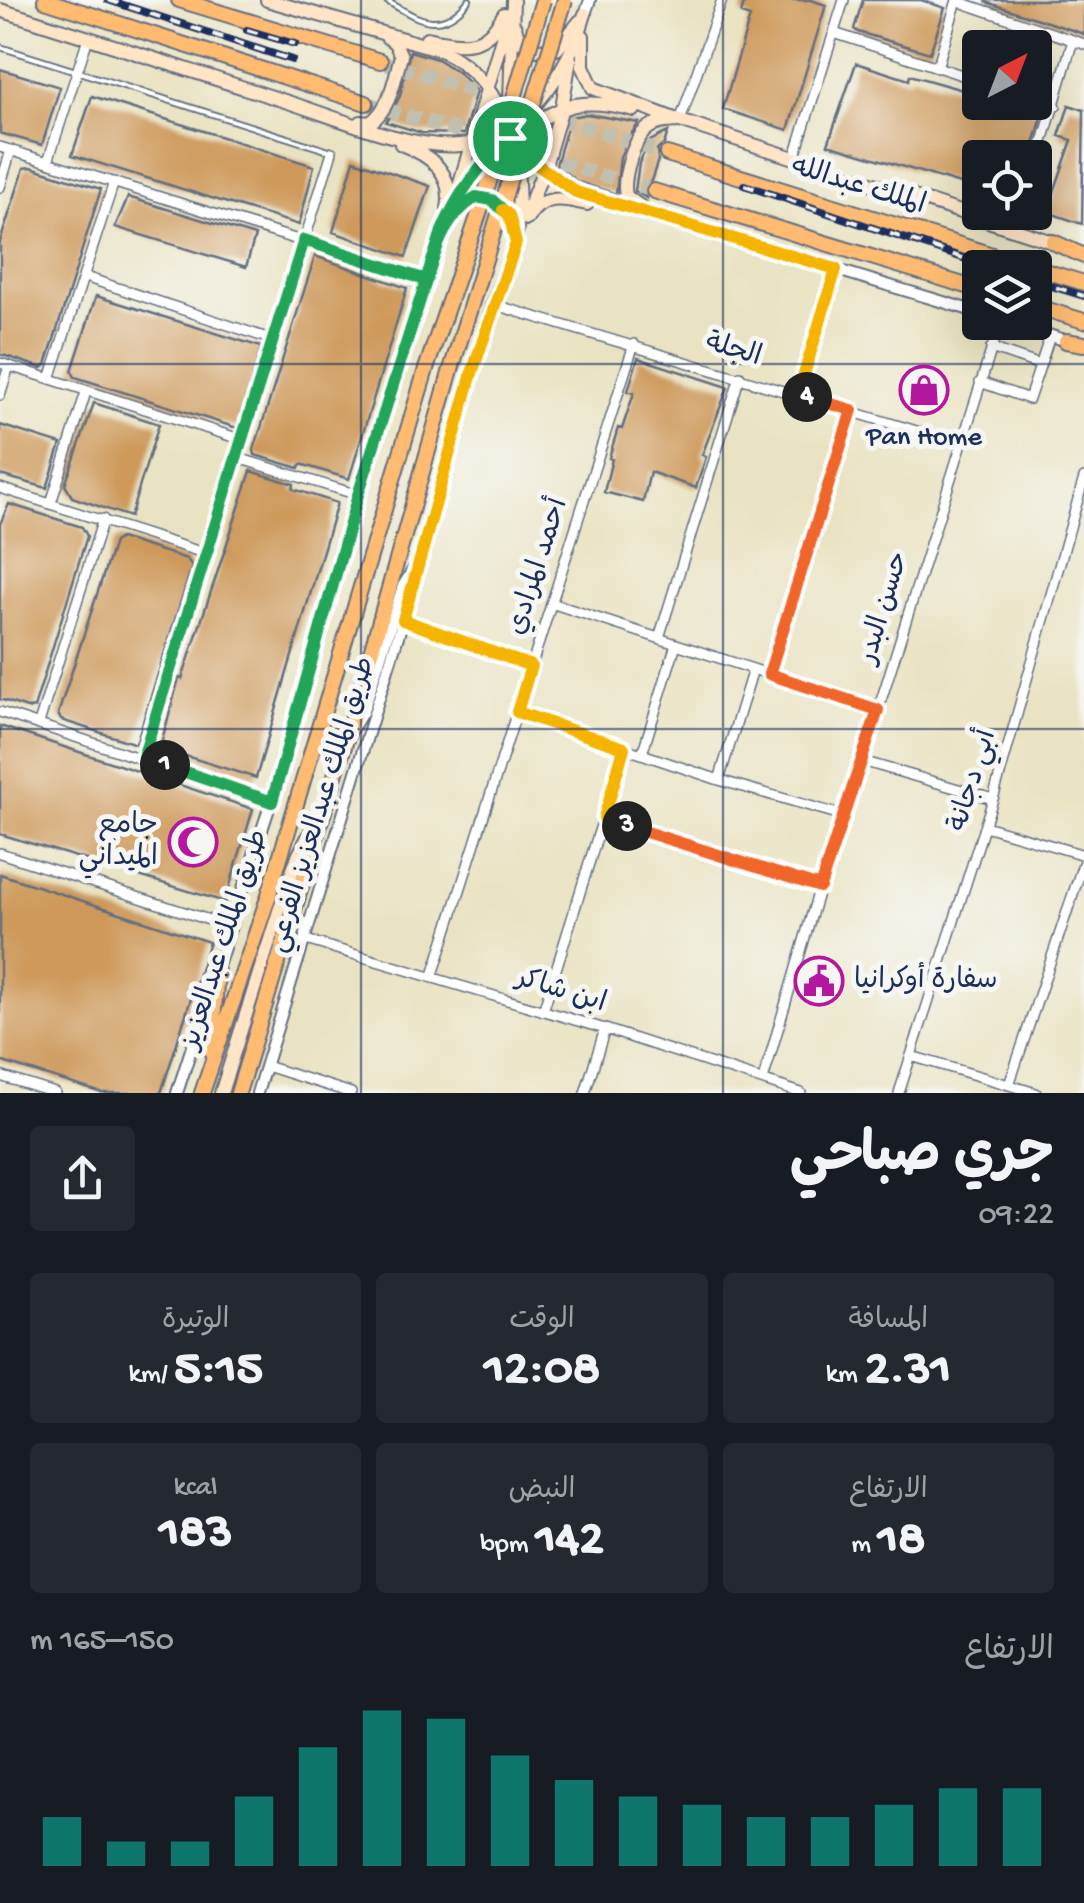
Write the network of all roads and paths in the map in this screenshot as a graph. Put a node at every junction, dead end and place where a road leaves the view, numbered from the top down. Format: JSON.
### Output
{"nodes":[{"id":1,"x":44,"y":0,"type":"edge"},
{"id":2,"x":178,"y":0,"type":"edge"},
{"id":3,"x":267,"y":0,"type":"edge"},
{"id":4,"x":385,"y":0,"type":"edge"},
{"id":5,"x":468,"y":0,"type":"edge"},
{"id":6,"x":512,"y":0,"type":"edge"},
{"id":7,"x":543,"y":0,"type":"edge"},
{"id":8,"x":565,"y":0,"type":"edge"},
{"id":9,"x":590,"y":0,"type":"edge"},
{"id":10,"x":722,"y":0,"type":"edge"},
{"id":11,"x":844,"y":0,"type":"edge"},
{"id":12,"x":957,"y":0,"type":"edge"},
{"id":13,"x":0,"y":2,"type":"edge"},
{"id":14,"x":0,"y":10,"type":"edge"},
{"id":15,"x":585,"y":14,"type":"junction"},
{"id":16,"x":327,"y":17,"type":"junction"},
{"id":17,"x":834,"y":34,"type":"junction"},
{"id":18,"x":85,"y":36,"type":"junction"},
{"id":19,"x":1073,"y":40,"type":"junction"},
{"id":20,"x":1084,"y":44,"type":"edge"},
{"id":21,"x":0,"y":47,"type":"edge"},
{"id":22,"x":571,"y":55,"type":"junction"},
{"id":23,"x":380,"y":60,"type":"tunnel mouth"},
{"id":24,"x":937,"y":68,"type":"junction"},
{"id":25,"x":78,"y":70,"type":"junction"},
{"id":26,"x":962,"y":76,"type":"edge"},
{"id":27,"x":488,"y":86,"type":"junction"},
{"id":28,"x":366,"y":103,"type":"tunnel mouth"},
{"id":29,"x":1052,"y":105,"type":"edge"},
{"id":30,"x":1056,"y":106,"type":"junction"},
{"id":31,"x":562,"y":107,"type":"junction"},
{"id":32,"x":338,"y":119,"type":"junction"},
{"id":33,"x":680,"y":121,"type":"junction"},
{"id":34,"x":512,"y":130,"type":"junction"},
{"id":35,"x":1045,"y":140,"type":"edge"},
{"id":36,"x":472,"y":142,"type":"junction"},
{"id":37,"x":0,"y":147,"type":"edge"},
{"id":38,"x":11,"y":150,"type":"junction"},
{"id":39,"x":332,"y":152,"type":"joint"},
{"id":40,"x":667,"y":154,"type":"tunnel mouth"},
{"id":41,"x":794,"y":159,"type":"junction"},
{"id":42,"x":48,"y":162,"type":"junction"},
{"id":43,"x":544,"y":169,"type":"junction"},
{"id":44,"x":114,"y":182,"type":"junction"},
{"id":45,"x":0,"y":187,"type":"edge"},
{"id":46,"x":654,"y":191,"type":"tunnel mouth"},
{"id":47,"x":453,"y":205,"type":"junction"},
{"id":48,"x":962,"y":213,"type":"edge"},
{"id":49,"x":678,"y":222,"type":"junction"},
{"id":50,"x":1015,"y":230,"type":"edge"},
{"id":51,"x":442,"y":231,"type":"junction"},
{"id":52,"x":304,"y":240,"type":"junction"},
{"id":53,"x":1053,"y":242,"type":"joint"},
{"id":54,"x":516,"y":243,"type":"junction"},
{"id":55,"x":976,"y":250,"type":"edge"},
{"id":56,"x":1084,"y":254,"type":"edge"},
{"id":57,"x":836,"y":269,"type":"junction"},
{"id":58,"x":1052,"y":273,"type":"edge"},
{"id":59,"x":85,"y":277,"type":"junction"},
{"id":60,"x":426,"y":280,"type":"junction"},
{"id":61,"x":1084,"y":283,"type":"edge"},
{"id":62,"x":962,"y":285,"type":"edge"},
{"id":63,"x":492,"y":304,"type":"junction"},
{"id":64,"x":962,"y":308,"type":"edge"},
{"id":65,"x":1052,"y":311,"type":"edge"},
{"id":66,"x":1084,"y":321,"type":"edge"},
{"id":67,"x":1052,"y":337,"type":"edge"},
{"id":68,"x":273,"y":340,"type":"junction"},
{"id":69,"x":994,"y":340,"type":"edge"},
{"id":70,"x":1049,"y":340,"type":"edge"},
{"id":71,"x":1066,"y":341,"type":"joint"},
{"id":72,"x":634,"y":344,"type":"junction"},
{"id":73,"x":1084,"y":345,"type":"edge"},
{"id":74,"x":991,"y":348,"type":"junction"},
{"id":75,"x":5,"y":364,"type":"edge"},
{"id":76,"x":1040,"y":365,"type":"junction"},
{"id":77,"x":740,"y":376,"type":"junction"},
{"id":78,"x":50,"y":379,"type":"junction"},
{"id":79,"x":980,"y":382,"type":"junction"},
{"id":80,"x":86,"y":392,"type":"junction"},
{"id":81,"x":798,"y":394,"type":"junction"},
{"id":82,"x":0,"y":395,"type":"edge"},
{"id":83,"x":852,"y":410,"type":"junction"},
{"id":84,"x":243,"y":440,"type":"junction"},
{"id":85,"x":960,"y":444,"type":"junction"},
{"id":86,"x":238,"y":458,"type":"junction"},
{"id":87,"x":1084,"y":478,"type":"edge"},
{"id":88,"x":0,"y":488,"type":"edge"},
{"id":89,"x":1082,"y":492,"type":"edge"},
{"id":90,"x":358,"y":495,"type":"junction"},
{"id":91,"x":51,"y":503,"type":"junction"},
{"id":92,"x":104,"y":520,"type":"junction"},
{"id":93,"x":206,"y":554,"type":"junction"},
{"id":94,"x":419,"y":561,"type":"junction"},
{"id":95,"x":551,"y":603,"type":"junction"},
{"id":96,"x":403,"y":620,"type":"junction"},
{"id":97,"x":659,"y":638,"type":"junction"},
{"id":98,"x":676,"y":644,"type":"junction"},
{"id":99,"x":531,"y":666,"type":"junction"},
{"id":100,"x":753,"y":669,"type":"junction"},
{"id":101,"x":769,"y":674,"type":"junction"},
{"id":102,"x":878,"y":710,"type":"junction"},
{"id":103,"x":0,"y":712,"type":"edge"},
{"id":104,"x":517,"y":712,"type":"junction"},
{"id":105,"x":39,"y":723,"type":"junction"},
{"id":106,"x":349,"y":730,"type":"junction"},
{"id":107,"x":624,"y":748,"type":"junction"},
{"id":108,"x":642,"y":754,"type":"junction"},
{"id":109,"x":143,"y":757,"type":"junction"},
{"id":110,"x":862,"y":761,"type":"junction"},
{"id":111,"x":719,"y":780,"type":"junction"},
{"id":112,"x":994,"y":799,"type":"junction"},
{"id":113,"x":272,"y":802,"type":"junction"},
{"id":114,"x":326,"y":805,"type":"junction"},
{"id":115,"x":841,"y":816,"type":"junction"},
{"id":116,"x":604,"y":818,"type":"junction"},
{"id":117,"x":985,"y":826,"type":"junction"},
{"id":118,"x":0,"y":853,"type":"edge"},
{"id":119,"x":1084,"y":858,"type":"edge"},
{"id":120,"x":820,"y":887,"type":"junction"},
{"id":121,"x":231,"y":927,"type":"junction"},
{"id":122,"x":306,"y":940,"type":"junction"},
{"id":123,"x":218,"y":970,"type":"junction"},
{"id":124,"x":432,"y":976,"type":"junction"},
{"id":125,"x":544,"y":1011,"type":"junction"},
{"id":126,"x":605,"y":1029,"type":"junction"},
{"id":127,"x":911,"y":1056,"type":"junction"},
{"id":128,"x":211,"y":1066,"type":"junction"},
{"id":129,"x":266,"y":1066,"type":"junction"},
{"id":130,"x":0,"y":1076,"type":"edge"},
{"id":131,"x":763,"y":1080,"type":"junction"},
{"id":132,"x":1009,"y":1085,"type":"junction"},
{"id":133,"x":54,"y":1093,"type":"edge"},
{"id":134,"x":177,"y":1093,"type":"edge"},
{"id":135,"x":202,"y":1093,"type":"edge"},
{"id":136,"x":220,"y":1093,"type":"edge"},
{"id":137,"x":238,"y":1093,"type":"edge"},
{"id":138,"x":257,"y":1093,"type":"edge"},
{"id":139,"x":350,"y":1093,"type":"edge"},
{"id":140,"x":585,"y":1093,"type":"edge"},
{"id":141,"x":801,"y":1093,"type":"edge"},
{"id":142,"x":899,"y":1093,"type":"edge"},
{"id":143,"x":1036,"y":1093,"type":"edge"}],
"edges":[{"from":1,"to":28,"type":"main road"},
{"from":2,"to":23,"type":"main road"},
{"from":3,"to":16,"type":"main road"},
{"from":4,"to":5,"type":"lane"},
{"from":6,"to":15,"type":"main road"},
{"from":6,"to":16,"type":"main road"},
{"from":6,"to":27,"type":"main road"},
{"from":6,"to":34,"type":"main road"},
{"from":7,"to":128,"type":"main road","name":"طريق الملك عبدالعزيز","bridge":true},
{"from":8,"to":106,"type":"main road","name":"طريق الملك عبدالعزيز","bridge":true},
{"from":9,"to":15,"type":"street"},
{"from":10,"to":33,"type":"street"},
{"from":11,"to":17,"type":"street"},
{"from":12,"to":19,"type":"street"},
{"from":12,"to":24,"type":"street"},
{"from":13,"to":18,"type":"main road"},
{"from":14,"to":18,"type":"main road"},
{"from":15,"to":22,"type":"main road"},
{"from":15,"to":33,"type":"main road"},
{"from":16,"to":27,"type":"main road"},
{"from":16,"to":32,"type":"main road"},
{"from":17,"to":24,"type":"street"},
{"from":17,"to":41,"type":"street"},
{"from":18,"to":25,"type":"street"},
{"from":18,"to":32,"type":"main road"},
{"from":19,"to":20,"type":"street"},
{"from":19,"to":30,"type":"street"},
{"from":21,"to":25,"type":"lane"},
{"from":22,"to":31,"type":"main road"},
{"from":22,"to":34,"type":"main road"},
{"from":24,"to":26,"type":"street"},
{"from":25,"to":39,"type":"lane"},
{"from":25,"to":42,"type":"street"},
{"from":27,"to":34,"type":"main road"},
{"from":27,"to":36,"type":"main road"},
{"from":29,"to":30,"type":"street"},
{"from":30,"to":35,"type":"street"},
{"from":31,"to":33,"type":"main road"},
{"from":31,"to":34,"type":"main road"},
{"from":31,"to":43,"type":"main road"},
{"from":32,"to":36,"type":"main road"},
{"from":32,"to":51,"type":"main road"},
{"from":33,"to":41,"type":"main road"},
{"from":33,"to":49,"type":"main road"},
{"from":34,"to":36,"type":"main road"},
{"from":34,"to":43,"type":"main road"},
{"from":34,"to":47,"type":"main road"},
{"from":34,"to":54,"type":"main road"},
{"from":36,"to":47,"type":"main road"},
{"from":37,"to":38,"type":"street"},
{"from":38,"to":42,"type":"street"},
{"from":38,"to":45,"type":"street"},
{"from":39,"to":52,"type":"street"},
{"from":40,"to":55,"type":"main road","name":"الملك عبدالله"},
{"from":41,"to":48,"type":"main road"},
{"from":42,"to":44,"type":"street"},
{"from":43,"to":49,"type":"main road"},
{"from":43,"to":54,"type":"main road"},
{"from":44,"to":52,"type":"street"},
{"from":44,"to":59,"type":"street"},
{"from":46,"to":62,"type":"main road"},
{"from":47,"to":51,"type":"main road"},
{"from":49,"to":54,"type":"main road"},
{"from":49,"to":57,"type":"street"},
{"from":50,"to":53,"type":"main road"},
{"from":51,"to":54,"type":"main road"},
{"from":51,"to":60,"type":"street","name":"طريق الملك عبدالعزيز الفرعي"},
{"from":52,"to":60,"type":"street"},
{"from":52,"to":68,"type":"street"},
{"from":53,"to":56,"type":"main road"},
{"from":54,"to":63,"type":"street","name":"طريق الملك عبدالعزيز الفرعي"},
{"from":57,"to":64,"type":"street"},
{"from":57,"to":81,"type":"street"},
{"from":58,"to":61,"type":"main road","name":"الملك عبدالله"},
{"from":59,"to":68,"type":"street"},
{"from":59,"to":78,"type":"street"},
{"from":60,"to":90,"type":"street","name":"طريق الملك عبدالعزيز الفرعي"},
{"from":63,"to":72,"type":"street","name":"الجلة"},
{"from":63,"to":94,"type":"street","name":"طريق الملك عبدالعزيز الفرعي"},
{"from":65,"to":66,"type":"main road"},
{"from":67,"to":71,"type":"street"},
{"from":68,"to":84,"type":"street"},
{"from":69,"to":74,"type":"street","name":"حسن البدر"},
{"from":70,"to":76,"type":"street"},
{"from":71,"to":73,"type":"main road"},
{"from":72,"to":77,"type":"street","name":"الجلة"},
{"from":72,"to":95,"type":"street","name":"أحمد المرادي"},
{"from":74,"to":76,"type":"street"},
{"from":74,"to":79,"type":"street","name":"حسن البدر"},
{"from":75,"to":78,"type":"street"},
{"from":75,"to":82,"type":"street"},
{"from":76,"to":79,"type":"street"},
{"from":77,"to":81,"type":"street","name":"الجلة"},
{"from":77,"to":97,"type":"street"},
{"from":78,"to":80,"type":"street"},
{"from":79,"to":85,"type":"street","name":"حسن البدر"},
{"from":80,"to":84,"type":"street"},
{"from":80,"to":91,"type":"street"},
{"from":81,"to":83,"type":"street","name":"الجلة"},
{"from":83,"to":85,"type":"street","name":"الجلة"},
{"from":83,"to":101,"type":"street"},
{"from":84,"to":86,"type":"street"},
{"from":85,"to":102,"type":"street","name":"حسن البدر"},
{"from":86,"to":90,"type":"street"},
{"from":86,"to":93,"type":"street"},
{"from":87,"to":89,"type":"street","name":"أبي دجانة"},
{"from":88,"to":91,"type":"street"},
{"from":89,"to":112,"type":"street","name":"أبي دجانة"},
{"from":90,"to":113,"type":"street","name":"طريق الملك عبدالعزيز الفرعي"},
{"from":91,"to":92,"type":"street"},
{"from":92,"to":93,"type":"street"},
{"from":92,"to":105,"type":"street"},
{"from":93,"to":109,"type":"street"},
{"from":94,"to":96,"type":"street","name":"طريق الملك عبدالعزيز الفرعي"},
{"from":94,"to":106,"type":"street"},
{"from":95,"to":97,"type":"street"},
{"from":95,"to":99,"type":"street","name":"أحمد المرادي"},
{"from":96,"to":99,"type":"street"},
{"from":96,"to":122,"type":"street","name":"طريق الملك عبدالعزيز الفرعي"},
{"from":97,"to":98,"type":"street"},
{"from":98,"to":100,"type":"street"},
{"from":98,"to":108,"type":"street"},
{"from":99,"to":104,"type":"street","name":"أحمد المرادي"},
{"from":100,"to":101,"type":"street"},
{"from":100,"to":111,"type":"street"},
{"from":101,"to":102,"type":"street"},
{"from":102,"to":110,"type":"street","name":"حسن البدر"},
{"from":103,"to":105,"type":"street"},
{"from":104,"to":107,"type":"street"},
{"from":104,"to":124,"type":"street","name":"أحمد المرادي"},
{"from":105,"to":109,"type":"street"},
{"from":106,"to":114,"type":"main road","name":"طريق الملك عبدالعزيز"},
{"from":107,"to":108,"type":"street"},
{"from":107,"to":116,"type":"street"},
{"from":108,"to":111,"type":"street"},
{"from":109,"to":113,"type":"street"},
{"from":110,"to":112,"type":"street"},
{"from":110,"to":115,"type":"street","name":"حسن البدر"},
{"from":111,"to":115,"type":"street"},
{"from":112,"to":117,"type":"street","name":"أبي دجانة"},
{"from":113,"to":121,"type":"street","name":"طريق الملك عبدالعزيز الفرعي"},
{"from":114,"to":136,"type":"main road"},
{"from":114,"to":137,"type":"main road","name":"طريق الملك عبدالعزيز"},
{"from":115,"to":120,"type":"street","name":"حسن البدر"},
{"from":116,"to":120,"type":"street"},
{"from":116,"to":125,"type":"street"},
{"from":117,"to":119,"type":"street"},
{"from":117,"to":127,"type":"street","name":"أبي دجانة"},
{"from":118,"to":121,"type":"street"},
{"from":119,"to":132,"type":"street"},
{"from":120,"to":131,"type":"street","name":"حسن البدر"},
{"from":121,"to":123,"type":"street","name":"طريق الملك عبدالعزيز الفرعي"},
{"from":122,"to":124,"type":"street","name":"ابن شاكر"},
{"from":122,"to":129,"type":"street","name":"طريق الملك عبدالعزيز الفرعي"},
{"from":123,"to":128,"type":"main road"},
{"from":123,"to":134,"type":"street","name":"طريق الملك عبدالعزيز الفرعي"},
{"from":124,"to":125,"type":"street","name":"ابن شاكر"},
{"from":125,"to":126,"type":"street","name":"ابن شاكر"},
{"from":126,"to":131,"type":"street","name":"ابن شاكر"},
{"from":126,"to":140,"type":"street"},
{"from":127,"to":132,"type":"street"},
{"from":127,"to":142,"type":"street","name":"أبي دجانة"},
{"from":128,"to":135,"type":"main road","name":"طريق الملك عبدالعزيز"},
{"from":129,"to":138,"type":"street","name":"طريق الملك عبدالعزيز الفرعي"},
{"from":129,"to":139,"type":"street"},
{"from":130,"to":133,"type":"street"},
{"from":131,"to":141,"type":"street","name":"ابن شاكر"},
{"from":132,"to":143,"type":"street"}]}
